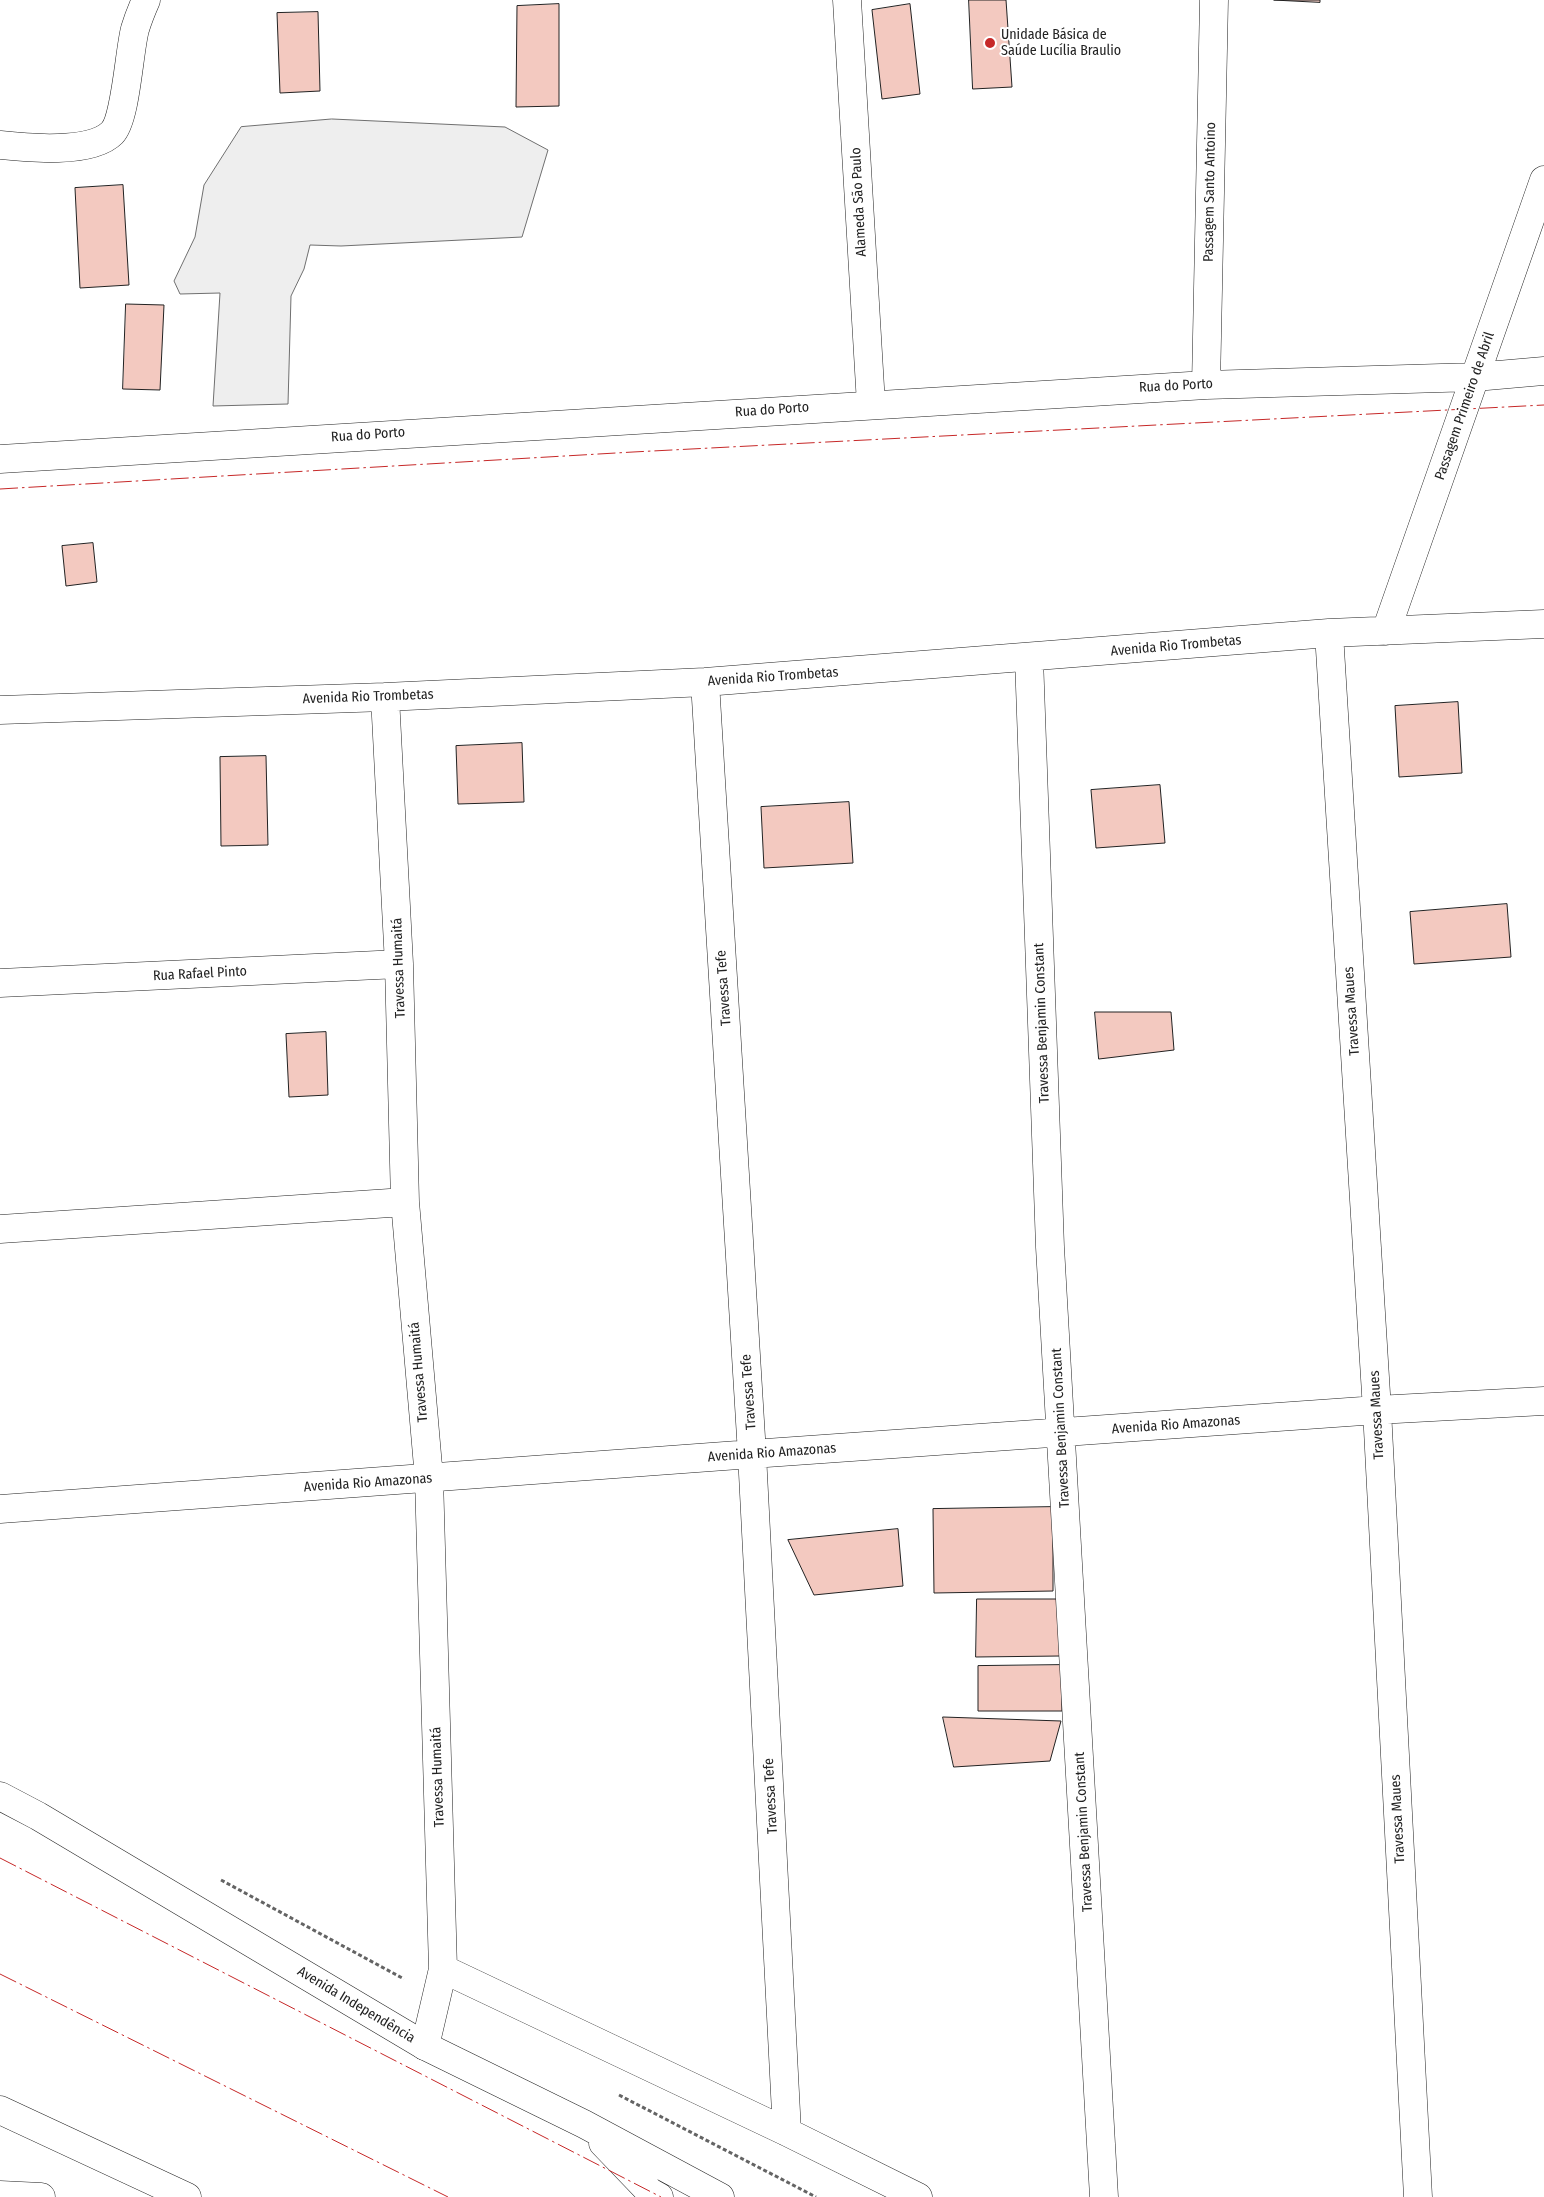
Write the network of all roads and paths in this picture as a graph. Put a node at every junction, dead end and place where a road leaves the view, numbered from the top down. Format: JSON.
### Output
{"nodes":[{"id":1,"x":146,"y":0,"type":"edge"},
{"id":2,"x":847,"y":0,"type":"edge"},
{"id":3,"x":1214,"y":0,"type":"edge"},
{"id":4,"x":0,"y":145,"type":"edge"},
{"id":5,"x":1544,"y":180,"type":"edge"},
{"id":6,"x":1544,"y":371,"type":"edge"},
{"id":7,"x":1475,"y":376,"type":"junction"},
{"id":8,"x":1206,"y":385,"type":"junction"},
{"id":9,"x":871,"y":404,"type":"junction"},
{"id":10,"x":0,"y":459,"type":"edge"},
{"id":11,"x":1544,"y":624,"type":"edge"},
{"id":12,"x":1386,"y":631,"type":"junction"},
{"id":13,"x":1329,"y":633,"type":"junction"},
{"id":14,"x":1029,"y":658,"type":"junction"},
{"id":15,"x":705,"y":682,"type":"junction"},
{"id":16,"x":385,"y":697,"type":"junction"},
{"id":17,"x":0,"y":710,"type":"edge"},
{"id":18,"x":399,"y":964,"type":"junction"},
{"id":19,"x":0,"y":983,"type":"edge"},
{"id":20,"x":405,"y":1202,"type":"junction"},
{"id":21,"x":0,"y":1228,"type":"edge"},
{"id":22,"x":1544,"y":1401,"type":"edge"},
{"id":23,"x":1377,"y":1410,"type":"junction"},
{"id":24,"x":1062,"y":1433,"type":"junction"},
{"id":25,"x":752,"y":1454,"type":"junction"},
{"id":26,"x":429,"y":1478,"type":"junction"},
{"id":27,"x":0,"y":1509,"type":"edge"},
{"id":28,"x":0,"y":1796,"type":"edge"},
{"id":29,"x":443,"y":1970,"type":"junction"},
{"id":30,"x":425,"y":2046,"type":"junction"},
{"id":31,"x":0,"y":2110,"type":"edge"},
{"id":32,"x":584,"y":2124,"type":"junction"},
{"id":33,"x":787,"y":2132,"type":"junction"},
{"id":34,"x":0,"y":2196,"type":"edge"},
{"id":35,"x":41,"y":2197,"type":"edge"},
{"id":36,"x":187,"y":2197,"type":"edge"},
{"id":37,"x":659,"y":2197,"type":"edge"},
{"id":38,"x":720,"y":2197,"type":"edge"},
{"id":39,"x":918,"y":2197,"type":"edge"},
{"id":40,"x":1104,"y":2197,"type":"edge"},
{"id":41,"x":1418,"y":2197,"type":"edge"}],
"edges":[{"from":1,"to":4,"type":"street"},
{"from":2,"to":9,"type":"street","name":"Alameda São Paulo"},
{"from":3,"to":8,"type":"street","name":"Passagem Santo Antoino"},
{"from":5,"to":7,"type":"street","name":"Passagem Primeiro de Abril"},
{"from":6,"to":7,"type":"street","name":"Rua do Porto"},
{"from":7,"to":8,"type":"street","name":"Rua do Porto"},
{"from":7,"to":12,"type":"street","name":"Passagem Primeiro de Abril"},
{"from":8,"to":9,"type":"street","name":"Rua do Porto"},
{"from":9,"to":10,"type":"street","name":"Rua do Porto"},
{"from":11,"to":12,"type":"street","name":"Avenida Rio Trombetas"},
{"from":12,"to":13,"type":"street","name":"Avenida Rio Trombetas"},
{"from":13,"to":14,"type":"street","name":"Avenida Rio Trombetas"},
{"from":13,"to":23,"type":"street","name":"Travessa Maues"},
{"from":14,"to":15,"type":"street","name":"Avenida Rio Trombetas"},
{"from":14,"to":24,"type":"street","name":"Travessa Benjamin Constant"},
{"from":15,"to":16,"type":"street","name":"Avenida Rio Trombetas"},
{"from":15,"to":25,"type":"street","name":"Travessa Tefe"},
{"from":16,"to":17,"type":"street","name":"Avenida Rio Trombetas"},
{"from":16,"to":18,"type":"street","name":"Travessa Humaitá"},
{"from":18,"to":19,"type":"street","name":"Rua Rafael Pinto"},
{"from":18,"to":20,"type":"street","name":"Travessa Humaitá"},
{"from":20,"to":21,"type":"street"},
{"from":20,"to":26,"type":"street","name":"Travessa Humaitá"},
{"from":22,"to":23,"type":"street","name":"Avenida Rio Amazonas"},
{"from":23,"to":24,"type":"street","name":"Avenida Rio Amazonas"},
{"from":23,"to":41,"type":"street","name":"Travessa Maues"},
{"from":24,"to":25,"type":"street","name":"Avenida Rio Amazonas"},
{"from":24,"to":40,"type":"street","name":"Travessa Benjamin Constant"},
{"from":25,"to":26,"type":"street","name":"Avenida Rio Amazonas"},
{"from":25,"to":33,"type":"street","name":"Travessa Tefe"},
{"from":26,"to":27,"type":"street","name":"Avenida Rio Amazonas"},
{"from":26,"to":29,"type":"street","name":"Travessa Humaitá"},
{"from":28,"to":30,"type":"street","name":"Avenida Independência"},
{"from":29,"to":30,"type":"street","name":"Travessa Humaitá"},
{"from":29,"to":33,"type":"street"},
{"from":30,"to":32,"type":"street","name":"Avenida Independência"},
{"from":31,"to":36,"type":"street"},
{"from":32,"to":37,"type":"street"},
{"from":32,"to":38,"type":"street","name":"Avenida Independência"},
{"from":33,"to":39,"type":"street"},
{"from":34,"to":35,"type":"street"}]}
